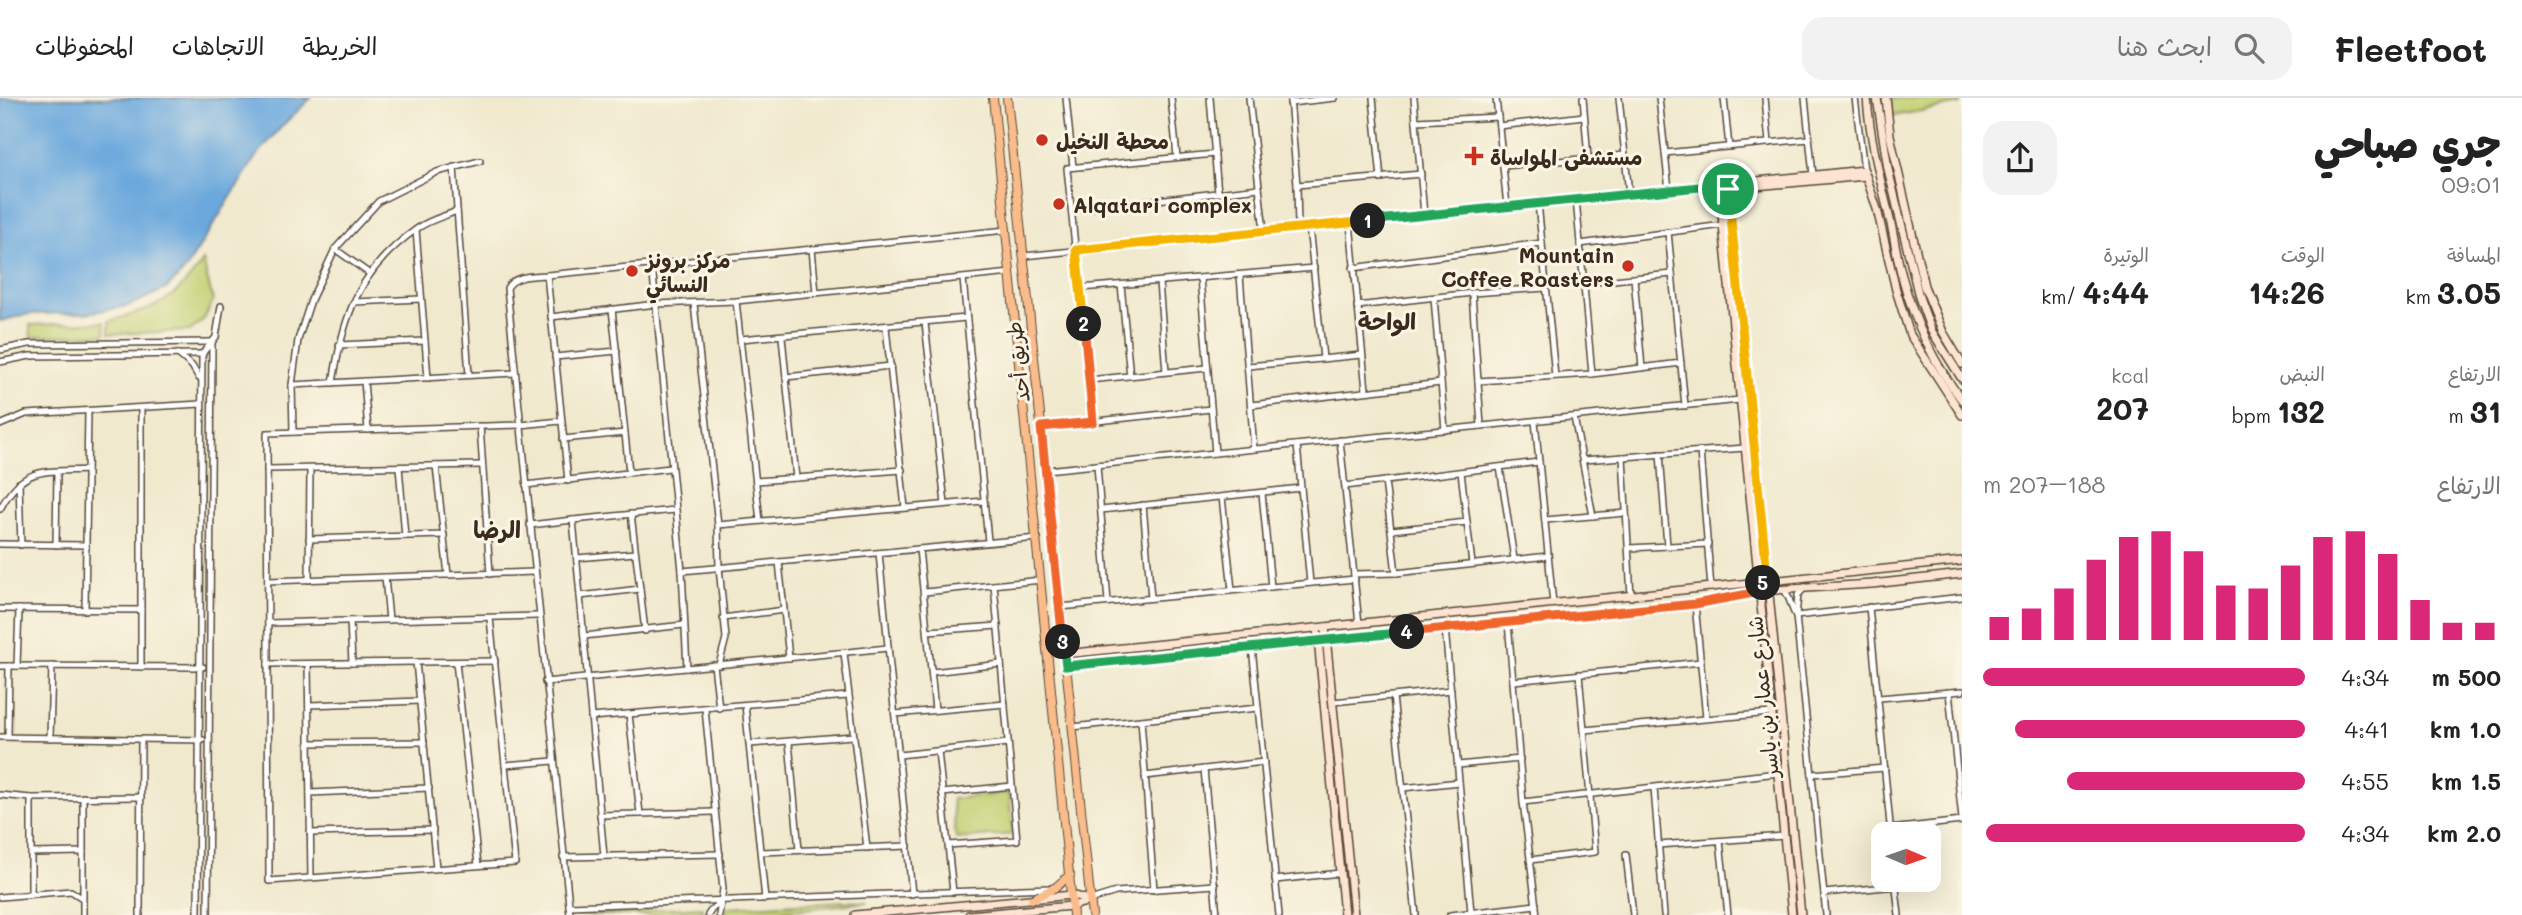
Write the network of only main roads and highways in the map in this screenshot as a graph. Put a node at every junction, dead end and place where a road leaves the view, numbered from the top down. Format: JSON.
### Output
{"nodes":[{"id":1,"x":993,"y":98,"type":"edge"},
{"id":2,"x":1007,"y":98,"type":"edge"},
{"id":3,"x":1070,"y":875,"type":"junction"},
{"id":4,"x":1032,"y":899,"type":"road end"},
{"id":5,"x":1072,"y":910,"type":"edge"},
{"id":6,"x":1092,"y":915,"type":"edge"}],
"edges":[{"from":1,"to":3,"type":"main road","name":"طريق أحد"},
{"from":2,"to":6,"type":"main road","name":"طريق أحد"},
{"from":3,"to":4,"type":"main road"},
{"from":3,"to":5,"type":"main road","name":"طريق أحد"}]}
